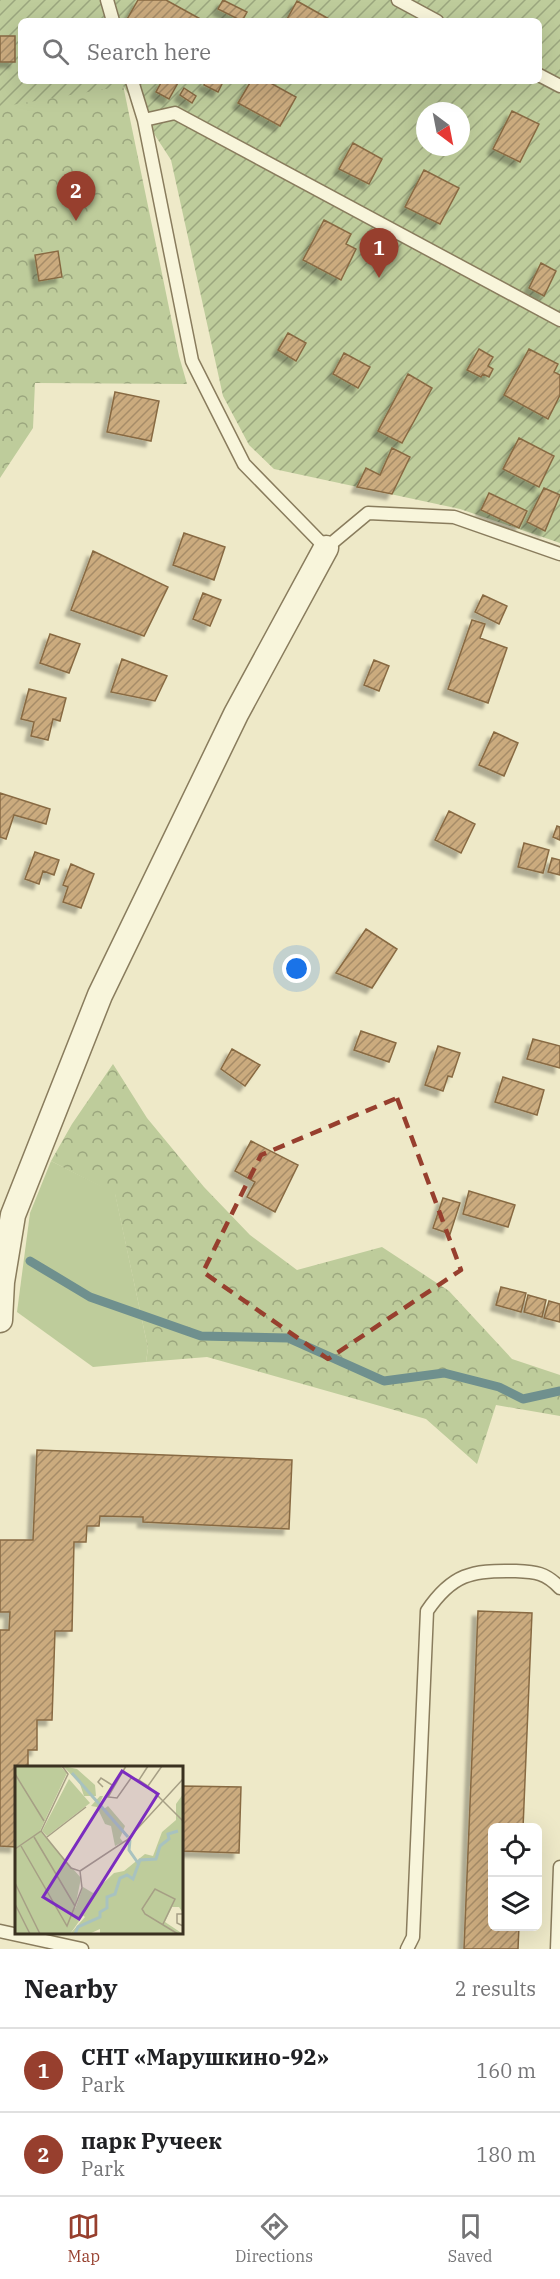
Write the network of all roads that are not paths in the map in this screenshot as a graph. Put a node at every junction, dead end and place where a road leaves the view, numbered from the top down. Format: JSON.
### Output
{"nodes":[{"id":1,"x":107,"y":0,"type":"edge"},
{"id":2,"x":398,"y":0,"type":"edge"},
{"id":3,"x":112,"y":18,"type":"edge"},
{"id":4,"x":431,"y":18,"type":"edge"},
{"id":5,"x":542,"y":77,"type":"edge"},
{"id":6,"x":133,"y":84,"type":"edge"},
{"id":7,"x":560,"y":86,"type":"edge"},
{"id":8,"x":144,"y":120,"type":"junction"},
{"id":9,"x":560,"y":320,"type":"edge"},
{"id":10,"x":326,"y":548,"type":"junction"},
{"id":11,"x":560,"y":554,"type":"edge"},
{"id":12,"x":0,"y":1320,"type":"edge"},
{"id":13,"x":560,"y":1588,"type":"edge"},
{"id":14,"x":560,"y":1867,"type":"edge"},
{"id":15,"x":0,"y":1931,"type":"edge"},
{"id":16,"x":82,"y":1949,"type":"edge"},
{"id":17,"x":406,"y":1949,"type":"edge"},
{"id":18,"x":557,"y":1949,"type":"edge"}],
"edges":[{"from":1,"to":3,"type":"lane"},
{"from":2,"to":4,"type":"lane"},
{"from":5,"to":7,"type":"lane"},
{"from":6,"to":8,"type":"lane"},
{"from":8,"to":9,"type":"lane"},
{"from":8,"to":10,"type":"lane"},
{"from":10,"to":11,"type":"lane"},
{"from":10,"to":12,"type":"street"},
{"from":13,"to":17,"type":"lane"},
{"from":14,"to":18,"type":"lane"},
{"from":15,"to":16,"type":"lane"}]}
